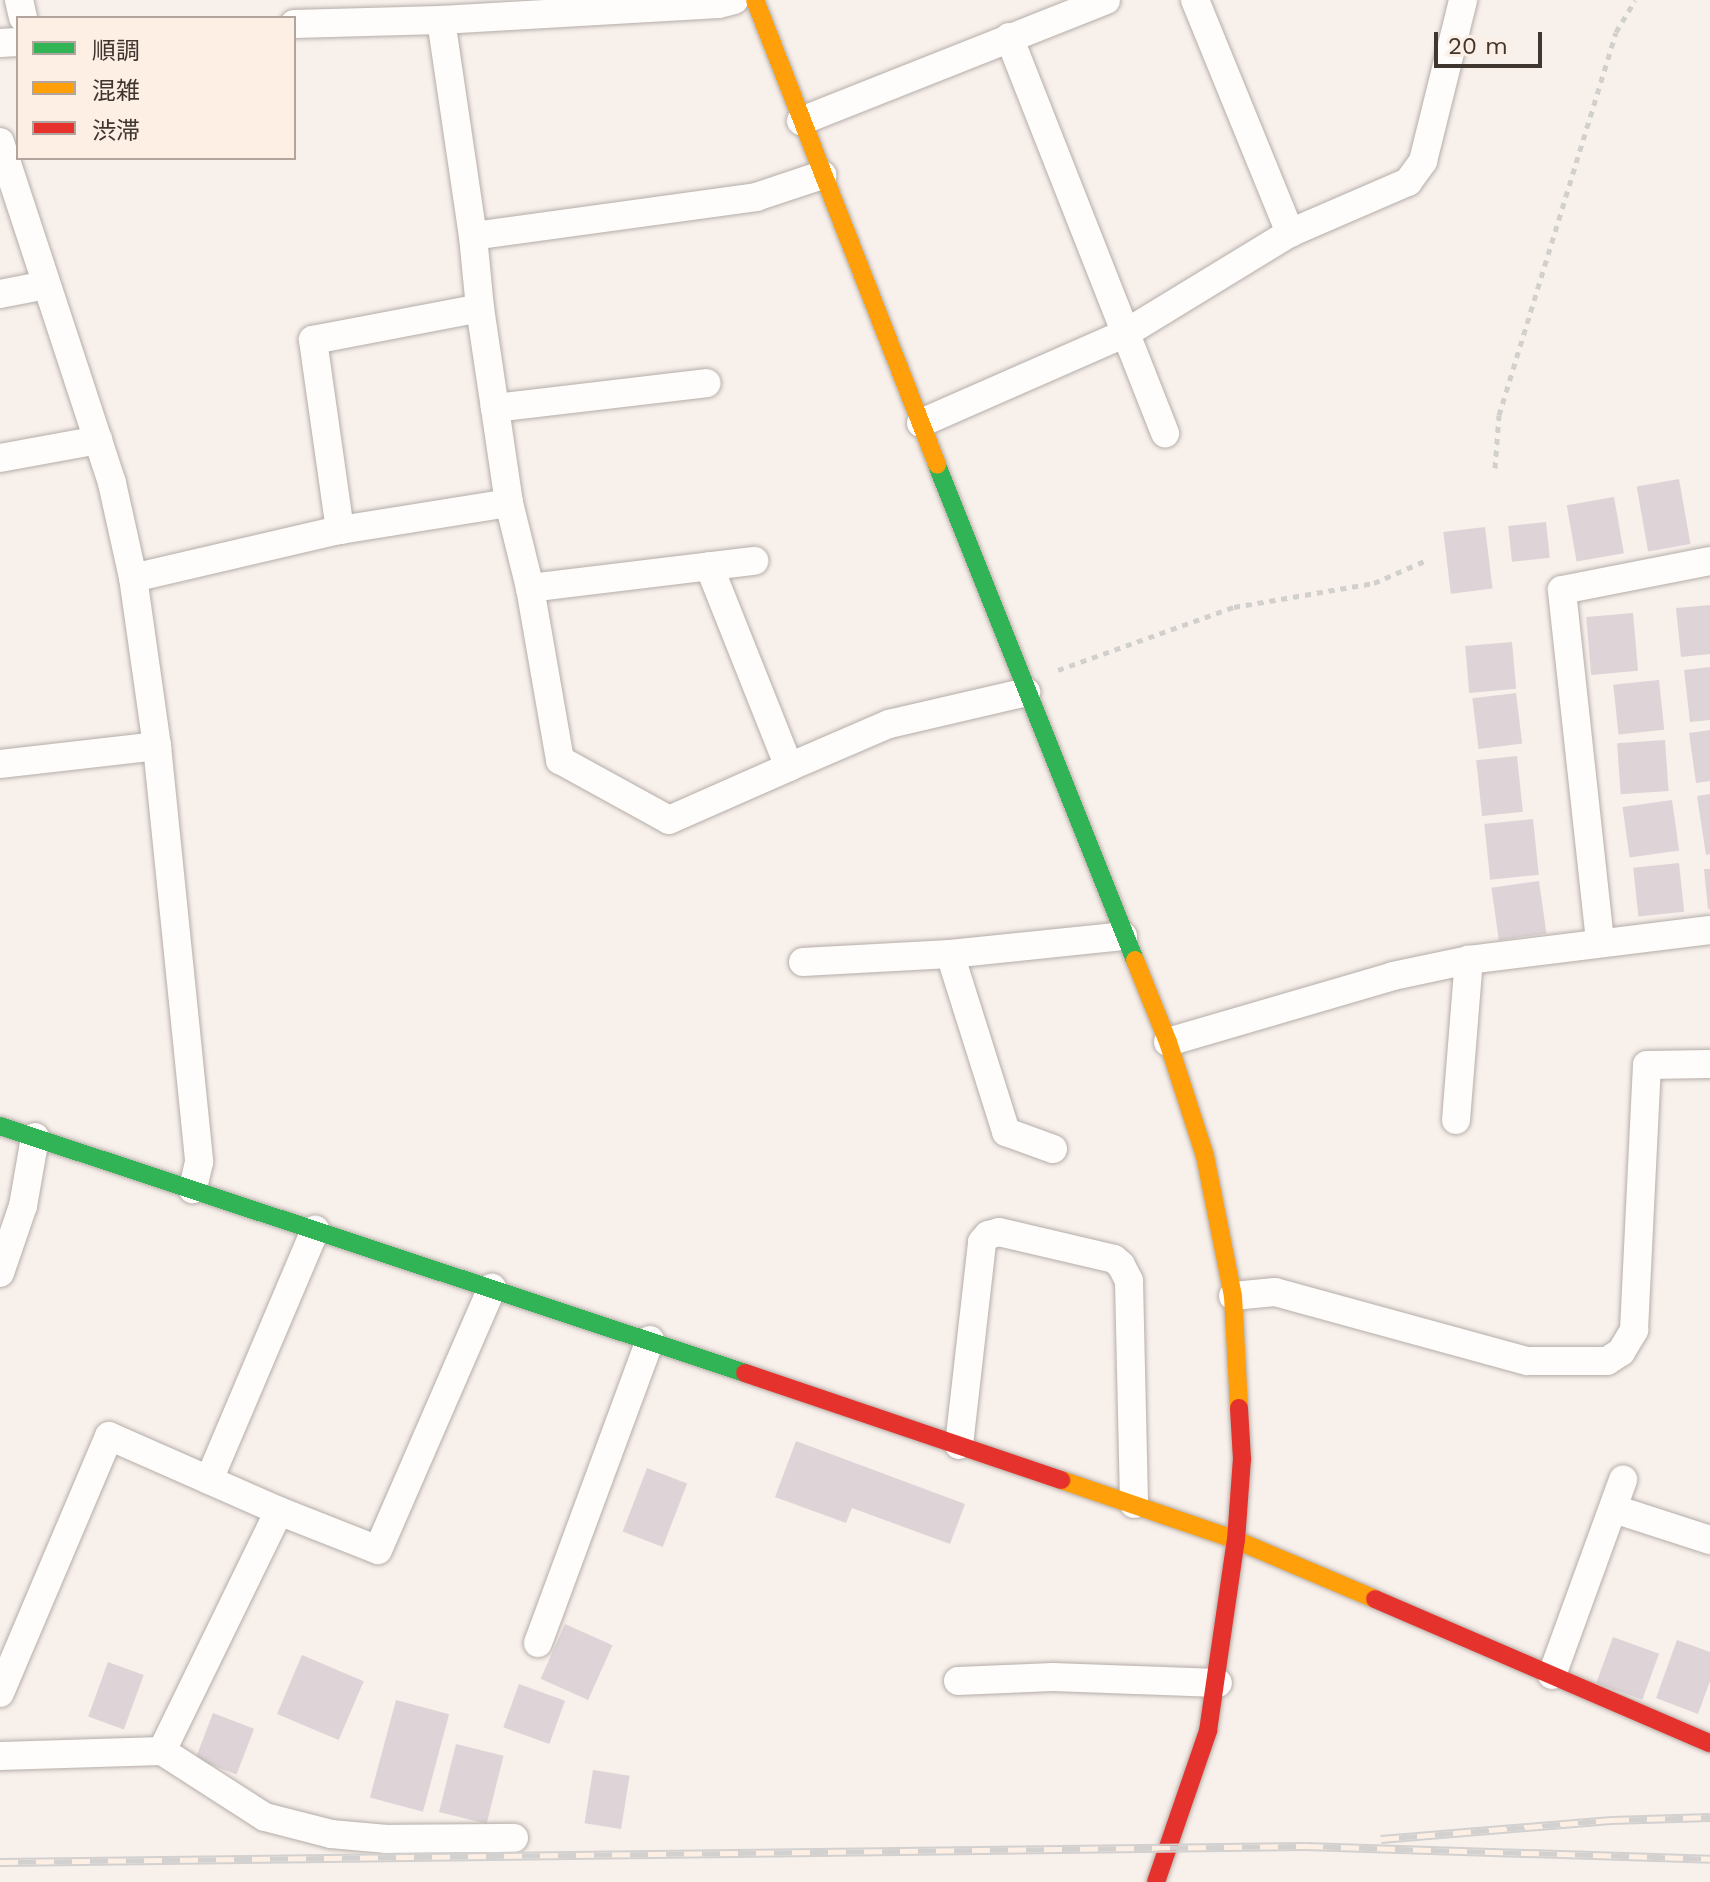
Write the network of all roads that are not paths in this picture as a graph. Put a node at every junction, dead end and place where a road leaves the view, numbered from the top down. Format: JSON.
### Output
{"nodes":[{"id":1,"x":734,"y":0,"type":"edge"},
{"id":2,"x":755,"y":0,"type":"edge"},
{"id":3,"x":1106,"y":0,"type":"edge"},
{"id":4,"x":1195,"y":0,"type":"edge"},
{"id":5,"x":1463,"y":0,"type":"edge"},
{"id":6,"x":441,"y":20,"type":"junction"},
{"id":7,"x":296,"y":24,"type":"edge"},
{"id":8,"x":1009,"y":37,"type":"junction"},
{"id":9,"x":801,"y":121,"type":"junction"},
{"id":10,"x":0,"y":142,"type":"edge"},
{"id":11,"x":822,"y":175,"type":"junction"},
{"id":12,"x":1290,"y":233,"type":"junction"},
{"id":13,"x":473,"y":236,"type":"junction"},
{"id":14,"x":46,"y":285,"type":"junction"},
{"id":15,"x":0,"y":294,"type":"edge"},
{"id":16,"x":480,"y":308,"type":"junction"},
{"id":17,"x":1126,"y":333,"type":"junction"},
{"id":18,"x":707,"y":383,"type":"dead end"},
{"id":19,"x":495,"y":408,"type":"junction"},
{"id":20,"x":921,"y":423,"type":"junction"},
{"id":21,"x":1165,"y":433,"type":"dead end"},
{"id":22,"x":98,"y":440,"type":"junction"},
{"id":23,"x":0,"y":458,"type":"edge"},
{"id":24,"x":509,"y":503,"type":"junction"},
{"id":25,"x":340,"y":530,"type":"junction"},
{"id":26,"x":754,"y":561,"type":"dead end"},
{"id":27,"x":1710,"y":561,"type":"edge"},
{"id":28,"x":709,"y":566,"type":"junction"},
{"id":29,"x":133,"y":578,"type":"junction"},
{"id":30,"x":530,"y":588,"type":"junction"},
{"id":31,"x":1026,"y":692,"type":"junction"},
{"id":32,"x":157,"y":746,"type":"junction"},
{"id":33,"x":0,"y":764,"type":"edge"},
{"id":34,"x":789,"y":767,"type":"junction"},
{"id":35,"x":1710,"y":930,"type":"edge"},
{"id":36,"x":1123,"y":936,"type":"junction"},
{"id":37,"x":1600,"y":941,"type":"junction"},
{"id":38,"x":950,"y":954,"type":"junction"},
{"id":39,"x":1469,"y":960,"type":"junction"},
{"id":40,"x":803,"y":962,"type":"dead end"},
{"id":41,"x":1168,"y":1042,"type":"junction"},
{"id":42,"x":1710,"y":1064,"type":"edge"},
{"id":43,"x":1456,"y":1120,"type":"dead end"},
{"id":44,"x":0,"y":1126,"type":"edge"},
{"id":45,"x":35,"y":1137,"type":"junction"},
{"id":46,"x":1053,"y":1149,"type":"dead end"},
{"id":47,"x":193,"y":1189,"type":"junction"},
{"id":48,"x":315,"y":1230,"type":"junction"},
{"id":49,"x":0,"y":1273,"type":"edge"},
{"id":50,"x":492,"y":1288,"type":"junction"},
{"id":51,"x":1233,"y":1296,"type":"junction"},
{"id":52,"x":650,"y":1340,"type":"junction"},
{"id":53,"x":959,"y":1445,"type":"junction"},
{"id":54,"x":209,"y":1480,"type":"junction"},
{"id":55,"x":1623,"y":1480,"type":"dead end"},
{"id":56,"x":1134,"y":1504,"type":"junction"},
{"id":57,"x":1614,"y":1509,"type":"junction"},
{"id":58,"x":279,"y":1511,"type":"junction"},
{"id":59,"x":1236,"y":1540,"type":"junction"},
{"id":60,"x":1710,"y":1540,"type":"edge"},
{"id":61,"x":538,"y":1643,"type":"dead end"},
{"id":62,"x":1552,"y":1675,"type":"junction"},
{"id":63,"x":958,"y":1681,"type":"dead end"},
{"id":64,"x":1218,"y":1683,"type":"junction"},
{"id":65,"x":0,"y":1693,"type":"edge"},
{"id":66,"x":1710,"y":1743,"type":"edge"},
{"id":67,"x":162,"y":1751,"type":"junction"},
{"id":68,"x":0,"y":1756,"type":"edge"},
{"id":69,"x":514,"y":1838,"type":"dead end"},
{"id":70,"x":1156,"y":1882,"type":"edge"}],
"edges":[{"from":1,"to":6,"type":"street"},
{"from":2,"to":9,"type":"street"},
{"from":3,"to":8,"type":"street"},
{"from":4,"to":12,"type":"street"},
{"from":5,"to":12,"type":"street"},
{"from":6,"to":7,"type":"street"},
{"from":6,"to":13,"type":"street"},
{"from":8,"to":9,"type":"street"},
{"from":8,"to":17,"type":"street"},
{"from":9,"to":11,"type":"street"},
{"from":10,"to":14,"type":"street"},
{"from":11,"to":13,"type":"street"},
{"from":11,"to":20,"type":"street"},
{"from":12,"to":17,"type":"street"},
{"from":13,"to":16,"type":"street"},
{"from":14,"to":15,"type":"street"},
{"from":14,"to":22,"type":"street"},
{"from":16,"to":19,"type":"street"},
{"from":16,"to":25,"type":"street"},
{"from":17,"to":20,"type":"street"},
{"from":17,"to":21,"type":"street"},
{"from":18,"to":19,"type":"street"},
{"from":19,"to":24,"type":"street"},
{"from":20,"to":31,"type":"street"},
{"from":22,"to":23,"type":"street"},
{"from":22,"to":29,"type":"street"},
{"from":24,"to":25,"type":"street"},
{"from":24,"to":30,"type":"street"},
{"from":25,"to":29,"type":"street"},
{"from":26,"to":28,"type":"street"},
{"from":27,"to":37,"type":"street"},
{"from":28,"to":30,"type":"street"},
{"from":28,"to":34,"type":"street"},
{"from":29,"to":32,"type":"street"},
{"from":30,"to":34,"type":"street"},
{"from":31,"to":34,"type":"street"},
{"from":31,"to":36,"type":"street"},
{"from":32,"to":33,"type":"street"},
{"from":32,"to":47,"type":"street"},
{"from":35,"to":37,"type":"street"},
{"from":36,"to":38,"type":"street"},
{"from":36,"to":41,"type":"street"},
{"from":37,"to":39,"type":"street"},
{"from":38,"to":40,"type":"street"},
{"from":38,"to":46,"type":"street"},
{"from":39,"to":41,"type":"street"},
{"from":39,"to":43,"type":"street"},
{"from":41,"to":51,"type":"street"},
{"from":42,"to":51,"type":"street"},
{"from":44,"to":45,"type":"street"},
{"from":45,"to":47,"type":"street"},
{"from":45,"to":49,"type":"street"},
{"from":47,"to":48,"type":"street"},
{"from":48,"to":50,"type":"street"},
{"from":48,"to":54,"type":"street"},
{"from":50,"to":52,"type":"street"},
{"from":50,"to":58,"type":"street"},
{"from":51,"to":59,"type":"street"},
{"from":52,"to":53,"type":"street"},
{"from":52,"to":61,"type":"street"},
{"from":53,"to":56,"type":"street"},
{"from":53,"to":56,"type":"street"},
{"from":54,"to":58,"type":"street"},
{"from":54,"to":65,"type":"street"},
{"from":55,"to":57,"type":"street"},
{"from":56,"to":59,"type":"street"},
{"from":57,"to":60,"type":"street"},
{"from":57,"to":62,"type":"street"},
{"from":58,"to":67,"type":"street"},
{"from":59,"to":62,"type":"street"},
{"from":59,"to":64,"type":"street"},
{"from":62,"to":66,"type":"street"},
{"from":63,"to":64,"type":"street"},
{"from":64,"to":70,"type":"street"},
{"from":67,"to":68,"type":"street"},
{"from":67,"to":69,"type":"street"}]}
